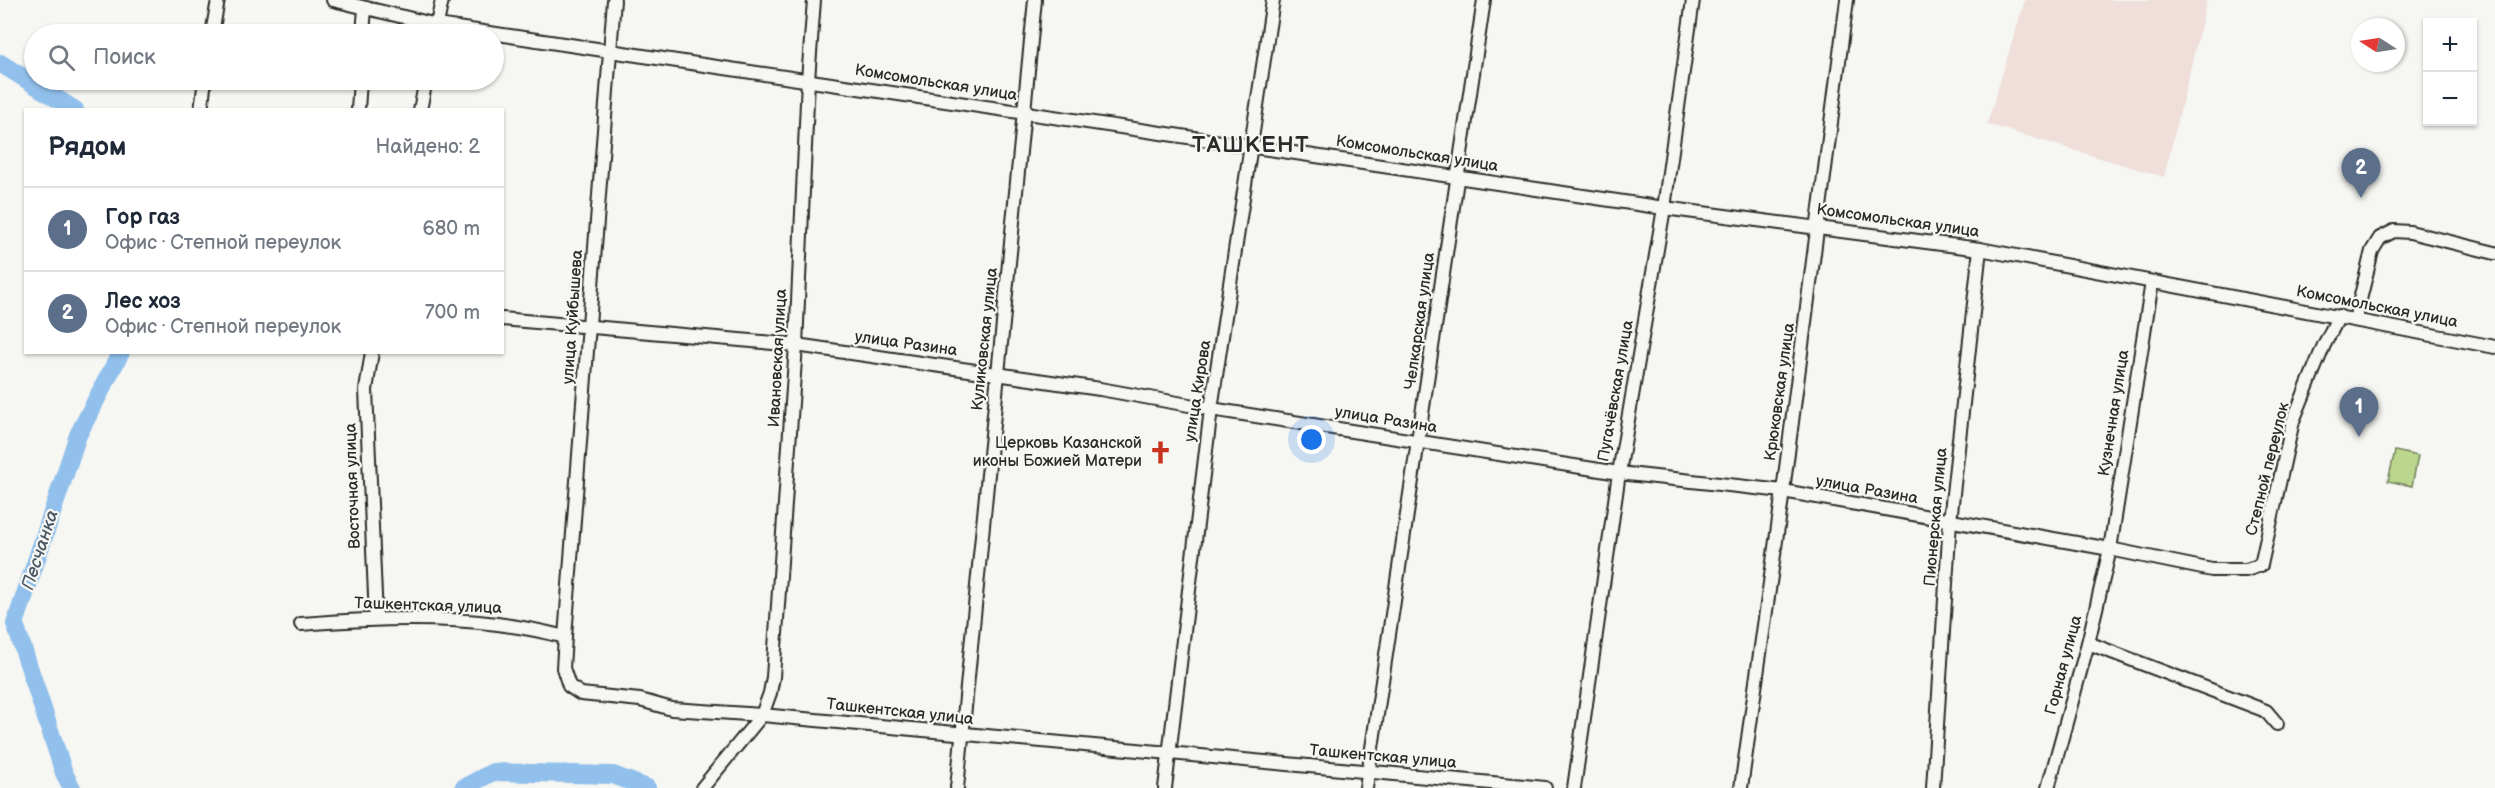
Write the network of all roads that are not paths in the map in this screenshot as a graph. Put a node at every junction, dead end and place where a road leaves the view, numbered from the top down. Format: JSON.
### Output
{"nodes":[{"id":1,"x":218,"y":0,"type":"edge"},
{"id":2,"x":333,"y":0,"type":"edge"},
{"id":3,"x":442,"y":0,"type":"edge"},
{"id":4,"x":614,"y":0,"type":"edge"},
{"id":5,"x":814,"y":0,"type":"edge"},
{"id":6,"x":1035,"y":0,"type":"edge"},
{"id":7,"x":1273,"y":0,"type":"edge"},
{"id":8,"x":1484,"y":0,"type":"edge"},
{"id":9,"x":1693,"y":0,"type":"edge"},
{"id":10,"x":1847,"y":0,"type":"edge"},
{"id":11,"x":365,"y":8,"type":"junction"},
{"id":12,"x":214,"y":24,"type":"edge"},
{"id":13,"x":364,"y":24,"type":"edge"},
{"id":14,"x":417,"y":24,"type":"edge"},
{"id":15,"x":437,"y":24,"type":"edge"},
{"id":16,"x":504,"y":38,"type":"edge"},
{"id":17,"x":610,"y":51,"type":"junction"},
{"id":18,"x":808,"y":80,"type":"junction"},
{"id":19,"x":204,"y":90,"type":"edge"},
{"id":20,"x":359,"y":90,"type":"edge"},
{"id":21,"x":424,"y":90,"type":"edge"},
{"id":22,"x":201,"y":108,"type":"edge"},
{"id":23,"x":358,"y":108,"type":"edge"},
{"id":24,"x":420,"y":108,"type":"edge"},
{"id":25,"x":1024,"y":113,"type":"junction"},
{"id":26,"x":1251,"y":145,"type":"junction"},
{"id":27,"x":1458,"y":177,"type":"junction"},
{"id":28,"x":1664,"y":208,"type":"junction"},
{"id":29,"x":1818,"y":226,"type":"junction"},
{"id":30,"x":1980,"y":249,"type":"junction"},
{"id":31,"x":2495,"y":253,"type":"edge"},
{"id":32,"x":2152,"y":282,"type":"junction"},
{"id":33,"x":2339,"y":316,"type":"junction"},
{"id":34,"x":504,"y":319,"type":"edge"},
{"id":35,"x":2355,"y":320,"type":"junction"},
{"id":36,"x":589,"y":327,"type":"junction"},
{"id":37,"x":796,"y":345,"type":"junction"},
{"id":38,"x":2495,"y":346,"type":"edge"},
{"id":39,"x":372,"y":354,"type":"edge"},
{"id":40,"x":998,"y":374,"type":"junction"},
{"id":41,"x":1211,"y":409,"type":"junction"},
{"id":42,"x":1419,"y":442,"type":"junction"},
{"id":43,"x":1618,"y":473,"type":"junction"},
{"id":44,"x":1783,"y":491,"type":"junction"},
{"id":45,"x":1950,"y":521,"type":"junction"},
{"id":46,"x":2110,"y":549,"type":"junction"},
{"id":47,"x":2261,"y":565,"type":"joint"},
{"id":48,"x":376,"y":618,"type":"junction"},
{"id":49,"x":301,"y":624,"type":"dead end"},
{"id":50,"x":565,"y":637,"type":"junction"},
{"id":51,"x":2088,"y":642,"type":"junction"},
{"id":52,"x":762,"y":715,"type":"junction"},
{"id":53,"x":2277,"y":724,"type":"dead end"},
{"id":54,"x":963,"y":736,"type":"junction"},
{"id":55,"x":1170,"y":753,"type":"junction"},
{"id":56,"x":1368,"y":773,"type":"junction"},
{"id":57,"x":702,"y":788,"type":"edge"},
{"id":58,"x":957,"y":788,"type":"edge"},
{"id":59,"x":1165,"y":788,"type":"edge"},
{"id":60,"x":1366,"y":788,"type":"edge"},
{"id":61,"x":1545,"y":788,"type":"edge"},
{"id":62,"x":1574,"y":788,"type":"edge"},
{"id":63,"x":1741,"y":788,"type":"edge"},
{"id":64,"x":1933,"y":788,"type":"edge"},
{"id":65,"x":2048,"y":788,"type":"edge"}],
"edges":[{"from":1,"to":12,"type":"street"},
{"from":2,"to":11,"type":"street","name":"Комсомольская улица"},
{"from":3,"to":15,"type":"street"},
{"from":4,"to":17,"type":"street","name":"улица Куйбышева"},
{"from":5,"to":18,"type":"street","name":"Ивановская улица"},
{"from":6,"to":25,"type":"street","name":"Куликовская улица"},
{"from":7,"to":26,"type":"street","name":"улица Кирова"},
{"from":8,"to":27,"type":"street","name":"Челкарская улица"},
{"from":9,"to":28,"type":"street","name":"Пугачёвская улица"},
{"from":10,"to":29,"type":"street","name":"Крюковская улица"},
{"from":11,"to":13,"type":"street"},
{"from":11,"to":14,"type":"street","name":"Комсомольская улица"},
{"from":16,"to":17,"type":"street","name":"Комсомольская улица"},
{"from":17,"to":18,"type":"street","name":"Комсомольская улица"},
{"from":17,"to":36,"type":"street","name":"улица Куйбышева"},
{"from":18,"to":25,"type":"street","name":"Комсомольская улица"},
{"from":18,"to":37,"type":"street","name":"Ивановская улица"},
{"from":19,"to":22,"type":"street"},
{"from":20,"to":23,"type":"street"},
{"from":21,"to":24,"type":"street"},
{"from":25,"to":26,"type":"street","name":"Комсомольская улица"},
{"from":25,"to":40,"type":"street","name":"Куликовская улица"},
{"from":26,"to":27,"type":"street","name":"Комсомольская улица"},
{"from":26,"to":41,"type":"street","name":"улица Кирова"},
{"from":27,"to":28,"type":"street","name":"Комсомольская улица"},
{"from":27,"to":42,"type":"street","name":"Челкарская улица"},
{"from":28,"to":29,"type":"street","name":"Комсомольская улица"},
{"from":28,"to":43,"type":"street","name":"Пугачёвская улица"},
{"from":29,"to":30,"type":"street","name":"Комсомольская улица"},
{"from":29,"to":44,"type":"street","name":"Крюковская улица"},
{"from":30,"to":32,"type":"street","name":"Комсомольская улица"},
{"from":30,"to":45,"type":"street","name":"Пионерская улица"},
{"from":31,"to":35,"type":"street"},
{"from":32,"to":33,"type":"street","name":"Комсомольская улица"},
{"from":32,"to":46,"type":"street","name":"Кузнечная улица"},
{"from":33,"to":35,"type":"street","name":"Комсомольская улица"},
{"from":33,"to":47,"type":"street","name":"Степной переулок"},
{"from":34,"to":36,"type":"street","name":"улица Разина"},
{"from":35,"to":38,"type":"street","name":"Комсомольская улица"},
{"from":36,"to":37,"type":"street","name":"улица Разина"},
{"from":36,"to":50,"type":"street","name":"улица Куйбышева"},
{"from":37,"to":40,"type":"street","name":"улица Разина"},
{"from":37,"to":52,"type":"street","name":"Ивановская улица"},
{"from":39,"to":48,"type":"street","name":"Восточная улица"},
{"from":40,"to":41,"type":"street","name":"улица Разина"},
{"from":40,"to":54,"type":"street","name":"Куликовская улица"},
{"from":41,"to":42,"type":"street","name":"улица Разина"},
{"from":41,"to":55,"type":"street","name":"улица Кирова"},
{"from":42,"to":43,"type":"street","name":"улица Разина"},
{"from":42,"to":56,"type":"street","name":"Челкарская улица"},
{"from":43,"to":44,"type":"street","name":"улица Разина"},
{"from":43,"to":62,"type":"street","name":"Пугачёвская улица"},
{"from":44,"to":45,"type":"street","name":"улица Разина"},
{"from":44,"to":63,"type":"street","name":"Крюковская улица"},
{"from":45,"to":46,"type":"street","name":"улица Разина"},
{"from":45,"to":64,"type":"street","name":"Пионерская улица"},
{"from":46,"to":47,"type":"street","name":"улица Разина"},
{"from":46,"to":51,"type":"street","name":"Горная улица"},
{"from":48,"to":49,"type":"street","name":"Ташкентская улица"},
{"from":48,"to":50,"type":"street","name":"Ташкентская улица"},
{"from":50,"to":52,"type":"street","name":"Ташкентская улица"},
{"from":51,"to":53,"type":"street"},
{"from":51,"to":65,"type":"street","name":"Горная улица"},
{"from":52,"to":54,"type":"street","name":"Ташкентская улица"},
{"from":52,"to":57,"type":"street"},
{"from":54,"to":55,"type":"street","name":"Ташкентская улица"},
{"from":54,"to":58,"type":"street","name":"Куликовская улица"},
{"from":55,"to":56,"type":"street","name":"Ташкентская улица"},
{"from":55,"to":59,"type":"street","name":"улица Кирова"},
{"from":56,"to":60,"type":"street","name":"Челкарская улица"},
{"from":56,"to":61,"type":"street","name":"Ташкентская улица"}]}
